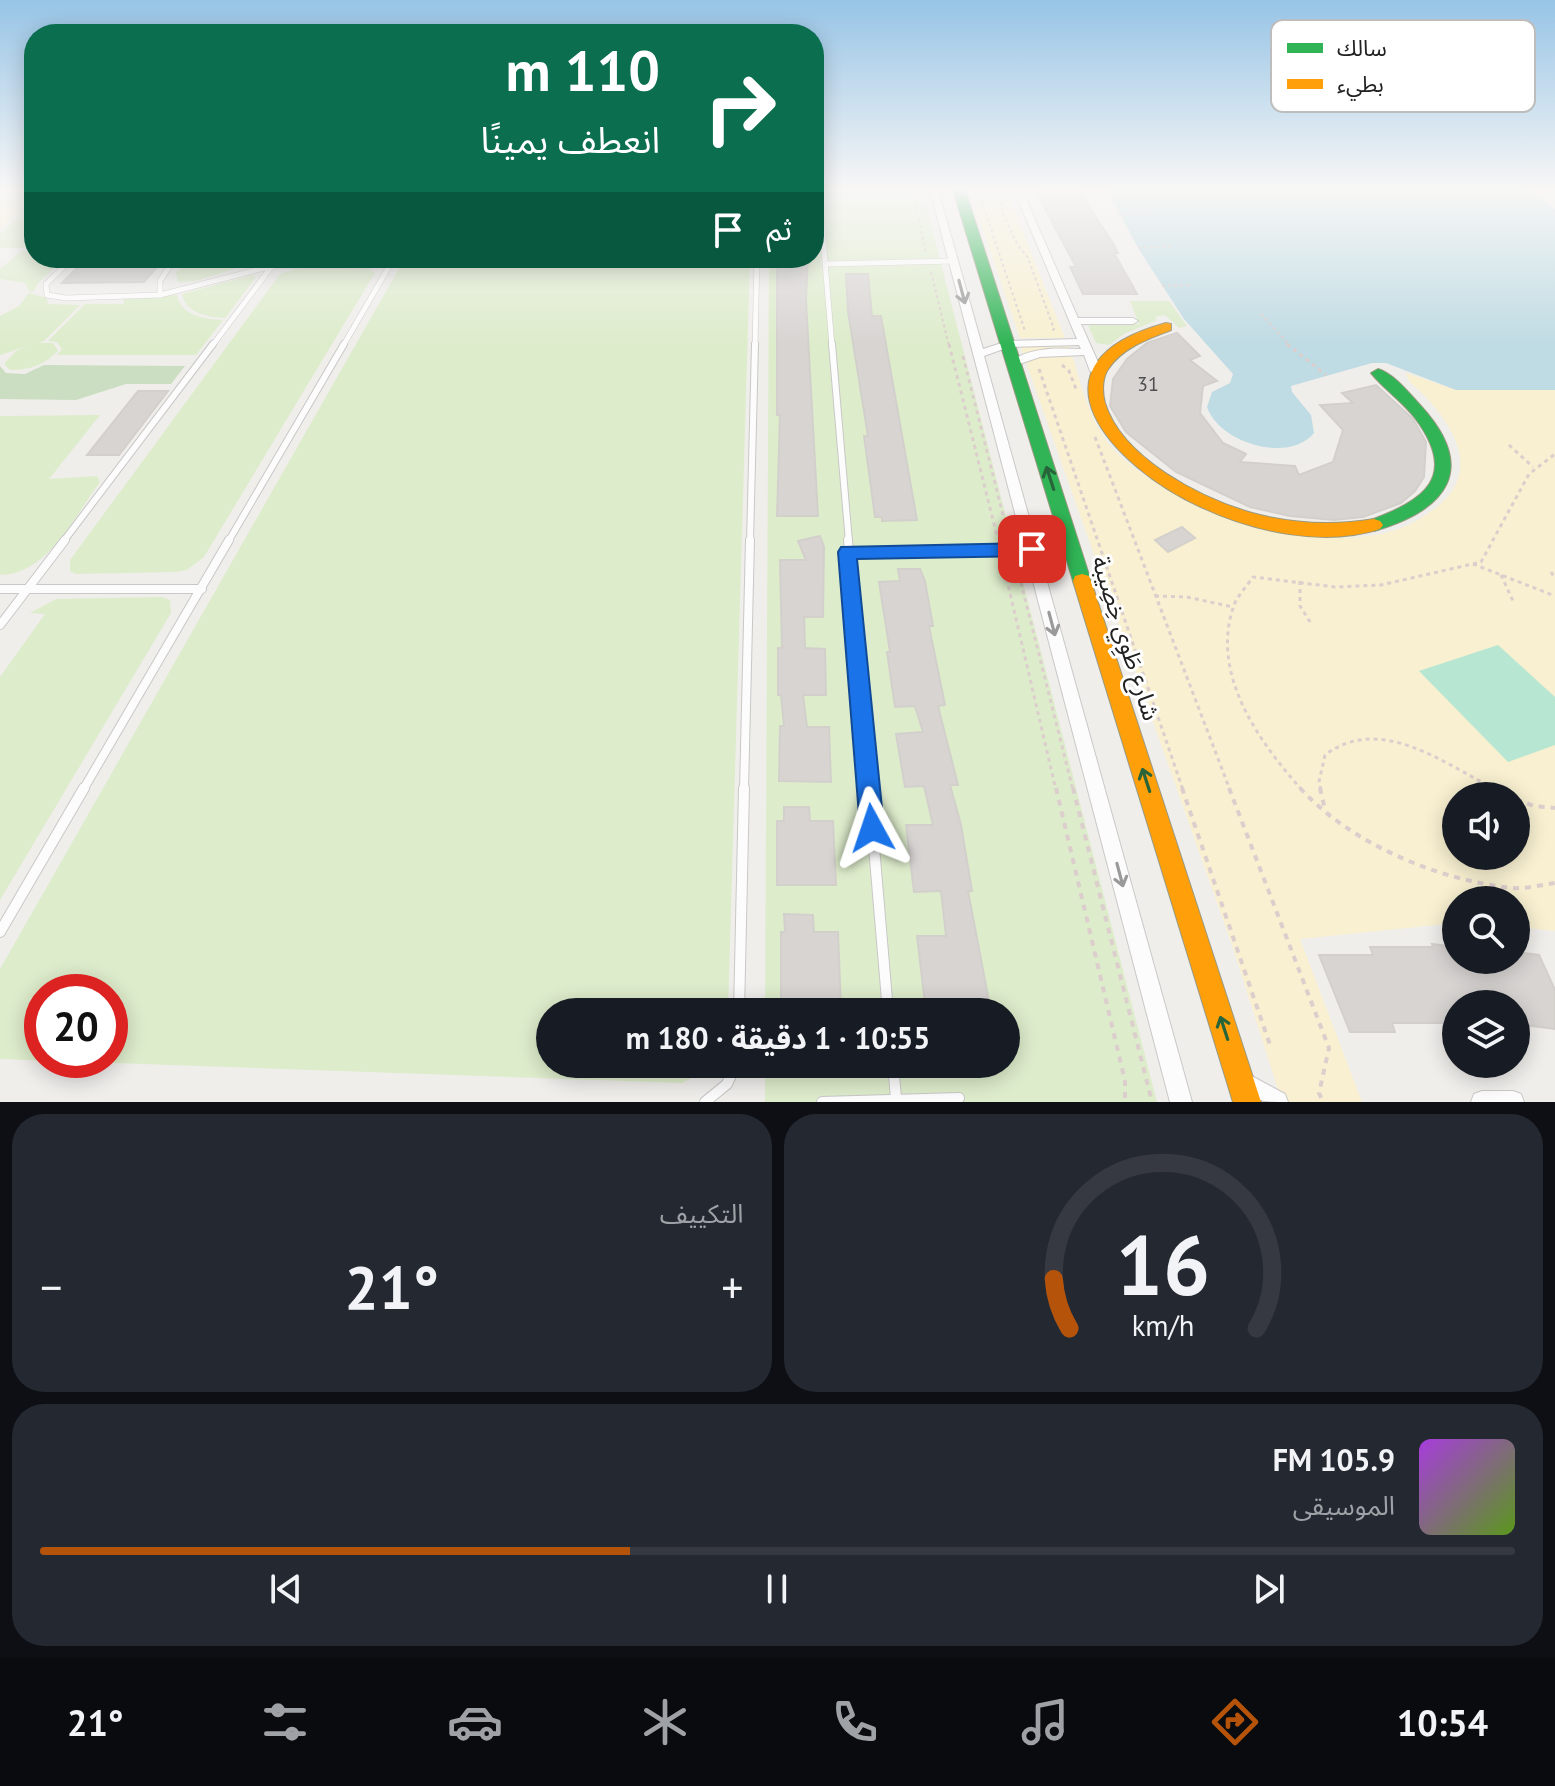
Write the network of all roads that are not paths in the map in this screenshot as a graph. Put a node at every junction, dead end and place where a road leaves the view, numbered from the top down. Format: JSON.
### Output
{"nodes":[{"id":1,"x":948,"y":241,"type":"edge"},
{"id":2,"x":975,"y":241,"type":"edge"},
{"id":3,"x":1040,"y":241,"type":"edge"},
{"id":4,"x":824,"y":252,"type":"edge"},
{"id":5,"x":954,"y":261,"type":"junction"},
{"id":6,"x":825,"y":264,"type":"junction"},
{"id":7,"x":63,"y":268,"type":"edge"},
{"id":8,"x":168,"y":268,"type":"edge"},
{"id":9,"x":264,"y":268,"type":"edge"},
{"id":10,"x":270,"y":268,"type":"edge"},
{"id":11,"x":389,"y":268,"type":"edge"},
{"id":12,"x":757,"y":268,"type":"edge"},
{"id":13,"x":160,"y":295,"type":"junction"},
{"id":14,"x":1074,"y":321,"type":"junction"},
{"id":15,"x":1133,"y":321,"type":"dead end"},
{"id":16,"x":1166,"y":327,"type":"dead end"},
{"id":17,"x":1008,"y":344,"type":"junction"},
{"id":18,"x":1085,"y":347,"type":"junction"},
{"id":19,"x":1044,"y":348,"type":"junction"},
{"id":20,"x":979,"y":354,"type":"junction"},
{"id":21,"x":1014,"y":363,"type":"junction"},
{"id":22,"x":1096,"y":371,"type":"junction"},
{"id":23,"x":1378,"y":373,"type":"dead end"},
{"id":24,"x":1032,"y":549,"type":"junction"},
{"id":25,"x":847,"y":552,"type":"junction"},
{"id":26,"x":28,"y":588,"type":"junction"},
{"id":27,"x":0,"y":589,"type":"edge"},
{"id":28,"x":202,"y":589,"type":"junction"},
{"id":29,"x":0,"y":625,"type":"edge"},
{"id":30,"x":0,"y":932,"type":"edge"},
{"id":31,"x":739,"y":998,"type":"edge"},
{"id":32,"x":887,"y":998,"type":"edge"},
{"id":33,"x":730,"y":1078,"type":"edge"},
{"id":34,"x":894,"y":1078,"type":"edge"},
{"id":35,"x":1244,"y":1092,"type":"edge"},
{"id":36,"x":896,"y":1098,"type":"junction"},
{"id":37,"x":959,"y":1098,"type":"dead end"},
{"id":38,"x":705,"y":1102,"type":"edge"},
{"id":39,"x":822,"y":1102,"type":"edge"},
{"id":40,"x":1181,"y":1102,"type":"edge"},
{"id":41,"x":1277,"y":1102,"type":"edge"},
{"id":42,"x":1482,"y":1102,"type":"edge"},
{"id":43,"x":1513,"y":1102,"type":"edge"}],
"edges":[{"from":1,"to":5,"type":"street"},
{"from":2,"to":17,"type":"street","name":"شارع طَوِي خِصِيبة"},
{"from":3,"to":14,"type":"street"},
{"from":4,"to":6,"type":"lane"},
{"from":5,"to":6,"type":"lane"},
{"from":5,"to":20,"type":"street","one_way":true},
{"from":6,"to":25,"type":"lane"},
{"from":7,"to":13,"type":"lane"},
{"from":8,"to":13,"type":"lane"},
{"from":9,"to":13,"type":"lane"},
{"from":10,"to":26,"type":"lane"},
{"from":11,"to":28,"type":"lane"},
{"from":12,"to":31,"type":"lane"},
{"from":14,"to":15,"type":"street"},
{"from":14,"to":18,"type":"street"},
{"from":16,"to":22,"type":"street"},
{"from":17,"to":19,"type":"street"},
{"from":17,"to":20,"type":"street"},
{"from":17,"to":21,"type":"street","name":"شارع طَوِي خِصِيبة"},
{"from":18,"to":19,"type":"street"},
{"from":18,"to":22,"type":"street"},
{"from":19,"to":21,"type":"street"},
{"from":20,"to":24,"type":"street"},
{"from":35,"to":21,"type":"street","name":"شارع طَوِي خِصِيبة","one_way":true},
{"from":22,"to":23,"type":"street"},
{"from":24,"to":25,"type":"lane"},
{"from":24,"to":40,"type":"street","one_way":true},
{"from":25,"to":32,"type":"lane"},
{"from":26,"to":27,"type":"lane"},
{"from":26,"to":28,"type":"lane"},
{"from":26,"to":29,"type":"lane"},
{"from":28,"to":30,"type":"lane"},
{"from":33,"to":38,"type":"lane"},
{"from":34,"to":36,"type":"lane"},
{"from":35,"to":41,"type":"street"},
{"from":36,"to":37,"type":"lane"},
{"from":36,"to":39,"type":"lane"},
{"from":42,"to":43,"type":"street"}]}
